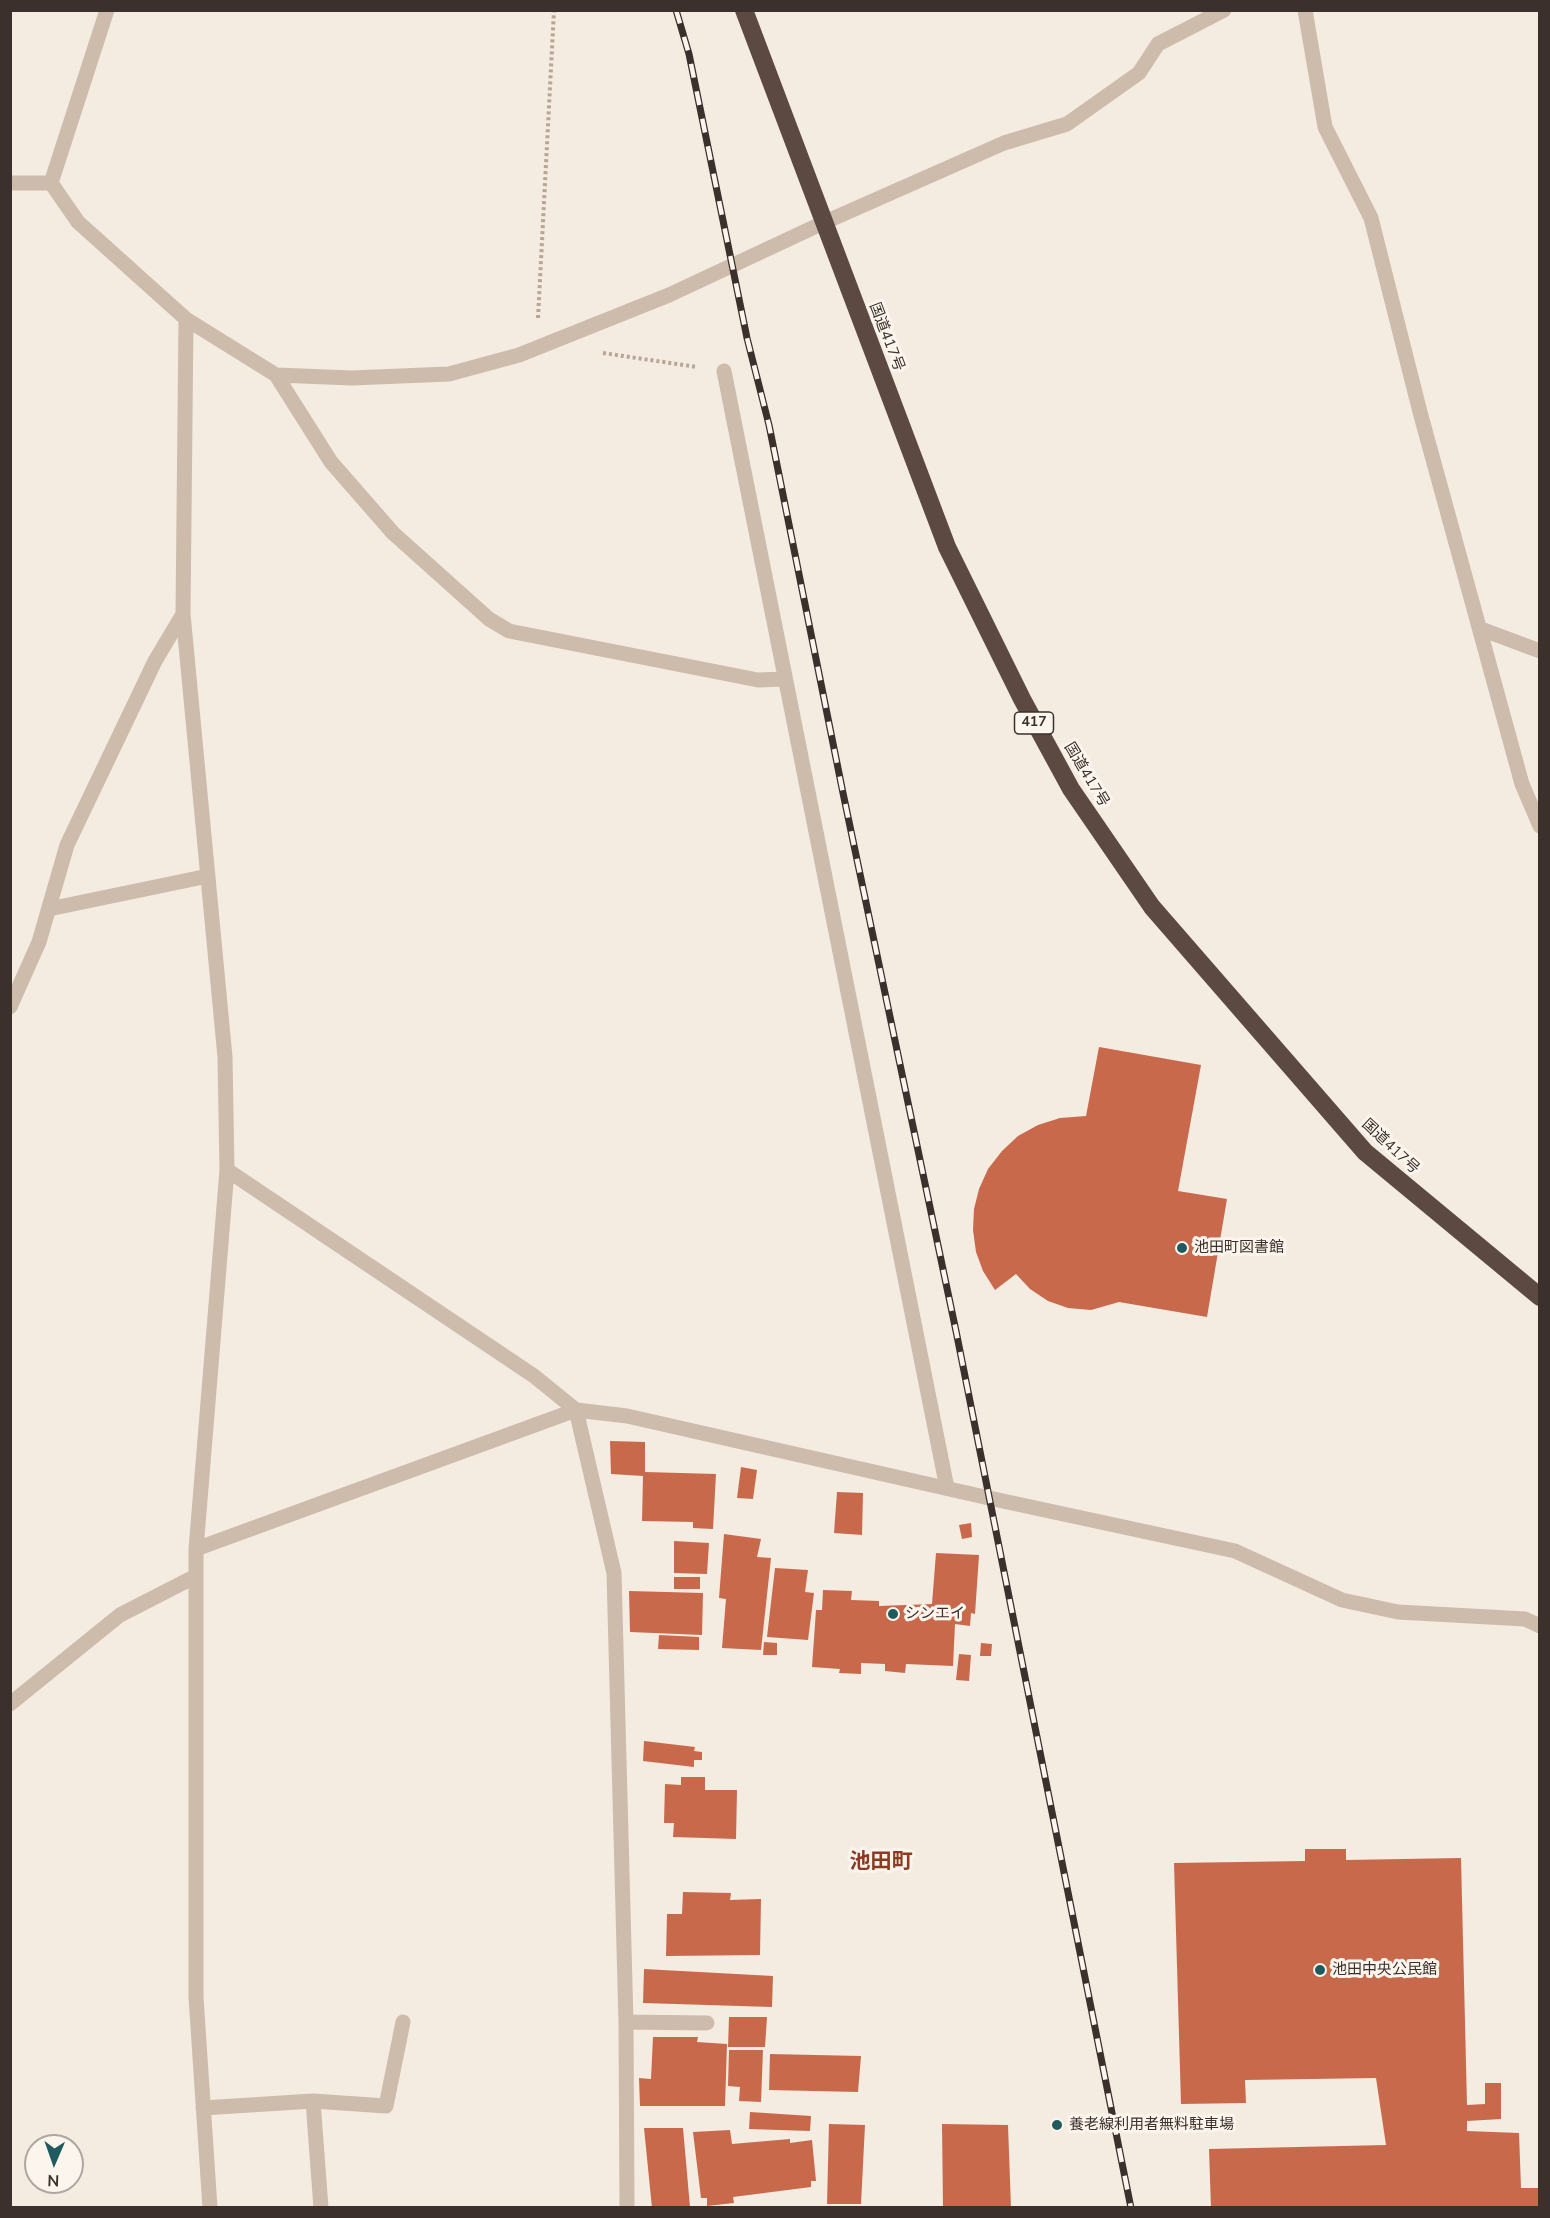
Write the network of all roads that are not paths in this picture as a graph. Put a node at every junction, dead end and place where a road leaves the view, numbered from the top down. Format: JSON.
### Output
{"nodes":[{"id":1,"x":108,"y":10,"type":"edge"},
{"id":2,"x":744,"y":10,"type":"edge"},
{"id":3,"x":1224,"y":10,"type":"edge"},
{"id":4,"x":1305,"y":10,"type":"edge"},
{"id":5,"x":10,"y":183,"type":"edge"},
{"id":6,"x":51,"y":183,"type":"junction"},
{"id":7,"x":823,"y":223,"type":"junction"},
{"id":8,"x":186,"y":319,"type":"junction"},
{"id":9,"x":724,"y":371,"type":"road end"},
{"id":10,"x":276,"y":375,"type":"junction"},
{"id":11,"x":183,"y":614,"type":"junction"},
{"id":12,"x":1481,"y":629,"type":"junction"},
{"id":13,"x":1539,"y":651,"type":"edge"},
{"id":14,"x":785,"y":679,"type":"junction"},
{"id":15,"x":1539,"y":826,"type":"edge"},
{"id":16,"x":208,"y":876,"type":"junction"},
{"id":17,"x":49,"y":909,"type":"junction"},
{"id":18,"x":10,"y":1007,"type":"edge"},
{"id":19,"x":227,"y":1170,"type":"junction"},
{"id":20,"x":1539,"y":1297,"type":"edge"},
{"id":21,"x":576,"y":1410,"type":"junction"},
{"id":22,"x":947,"y":1488,"type":"junction"},
{"id":23,"x":196,"y":1549,"type":"junction"},
{"id":24,"x":196,"y":1576,"type":"junction"},
{"id":25,"x":1539,"y":1626,"type":"edge"},
{"id":26,"x":10,"y":1704,"type":"edge"},
{"id":27,"x":403,"y":2022,"type":"dead end"},
{"id":28,"x":626,"y":2022,"type":"junction"},
{"id":29,"x":708,"y":2023,"type":"dead end"},
{"id":30,"x":313,"y":2101,"type":"junction"},
{"id":31,"x":203,"y":2109,"type":"junction"},
{"id":32,"x":210,"y":2208,"type":"edge"},
{"id":33,"x":321,"y":2208,"type":"edge"},
{"id":34,"x":627,"y":2208,"type":"edge"}],
"edges":[{"from":1,"to":6,"type":"street"},
{"from":2,"to":7,"type":"highway","name":"国道417号","number":"417"},
{"from":3,"to":7,"type":"street"},
{"from":4,"to":12,"type":"street"},
{"from":5,"to":6,"type":"street"},
{"from":6,"to":8,"type":"street"},
{"from":7,"to":10,"type":"street"},
{"from":7,"to":20,"type":"highway","name":"国道417号","number":"417"},
{"from":8,"to":10,"type":"street"},
{"from":8,"to":11,"type":"street"},
{"from":9,"to":14,"type":"street"},
{"from":10,"to":14,"type":"street"},
{"from":11,"to":16,"type":"street"},
{"from":11,"to":17,"type":"street"},
{"from":12,"to":13,"type":"street"},
{"from":12,"to":15,"type":"street"},
{"from":14,"to":22,"type":"street"},
{"from":16,"to":17,"type":"street"},
{"from":16,"to":19,"type":"street"},
{"from":17,"to":18,"type":"street"},
{"from":19,"to":21,"type":"street"},
{"from":19,"to":23,"type":"street"},
{"from":21,"to":22,"type":"street"},
{"from":21,"to":23,"type":"street"},
{"from":21,"to":28,"type":"street"},
{"from":22,"to":25,"type":"street"},
{"from":23,"to":24,"type":"street"},
{"from":24,"to":26,"type":"street"},
{"from":24,"to":31,"type":"street"},
{"from":27,"to":30,"type":"street"},
{"from":28,"to":29,"type":"street"},
{"from":28,"to":34,"type":"street"},
{"from":30,"to":31,"type":"street"},
{"from":30,"to":33,"type":"street"},
{"from":31,"to":32,"type":"street"}]}
